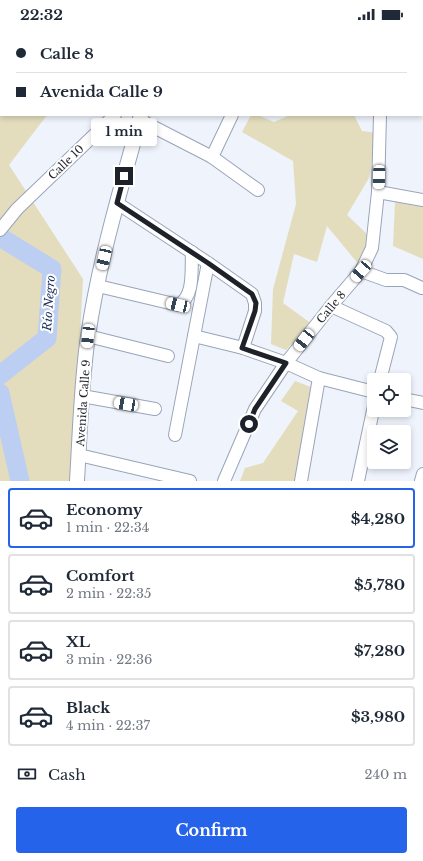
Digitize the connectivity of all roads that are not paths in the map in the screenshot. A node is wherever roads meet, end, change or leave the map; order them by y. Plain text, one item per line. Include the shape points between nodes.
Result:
1 (115, 116) edge
2 (232, 116) edge
3 (380, 116) edge
4 (141, 118) edge
5 (212, 157) junction
6 (258, 190) dead end
7 (378, 192) junction
8 (423, 200) edge
9 (117, 203) junction
10 (0, 230) edge
11 (192, 252) junction
12 (208, 263) junction
13 (361, 271) junction
14 (98, 286) junction
15 (422, 288) edge
16 (331, 306) junction
17 (88, 336) junction
18 (194, 336) junction
19 (242, 348) junction
20 (168, 356) dead end
21 (286, 363) junction
22 (382, 373) edge
23 (319, 378) junction
24 (367, 390) edge
25 (82, 396) junction
26 (411, 400) edge
27 (423, 403) edge
28 (155, 409) dead end
29 (372, 417) edge
30 (176, 435) dead end
31 (79, 455) junction
32 (423, 474) edge
33 (77, 481) edge
34 (190, 481) edge
35 (224, 481) edge
36 (302, 481) edge
37 (358, 481) edge
38 (422, 481) edge

1 - 10 street, Calle 10 via 17,209
2 - 5 street
3 - 7 street, Calle 8
4 - 5 street
4 - 9 street, Avenida Calle 9
5 - 6 street
7 - 8 street
7 - 13 street, Calle 8 via 372,248
9 - 11 street
9 - 14 street, Avenida Calle 9
11 - 12 street
11 - 14 street via 189,294 185,302 178,305
12 - 18 street
12 - 19 street via 252,294 256,303
13 - 15 street via 386,280 404,280
13 - 16 street, Calle 8
14 - 17 street, Avenida Calle 9
16 - 21 street, Calle 8
16 - 22 street via 386,331 391,336
17 - 20 street
17 - 25 street, Avenida Calle 9
18 - 19 street
18 - 30 street
19 - 21 street
21 - 23 street
21 - 35 street, Calle 8 via 255,409
23 - 24 street
23 - 36 street
25 - 28 street
25 - 31 street, Avenida Calle 9
26 - 27 street
29 - 37 street
31 - 33 street, Avenida Calle 9
31 - 34 street
32 - 38 street

